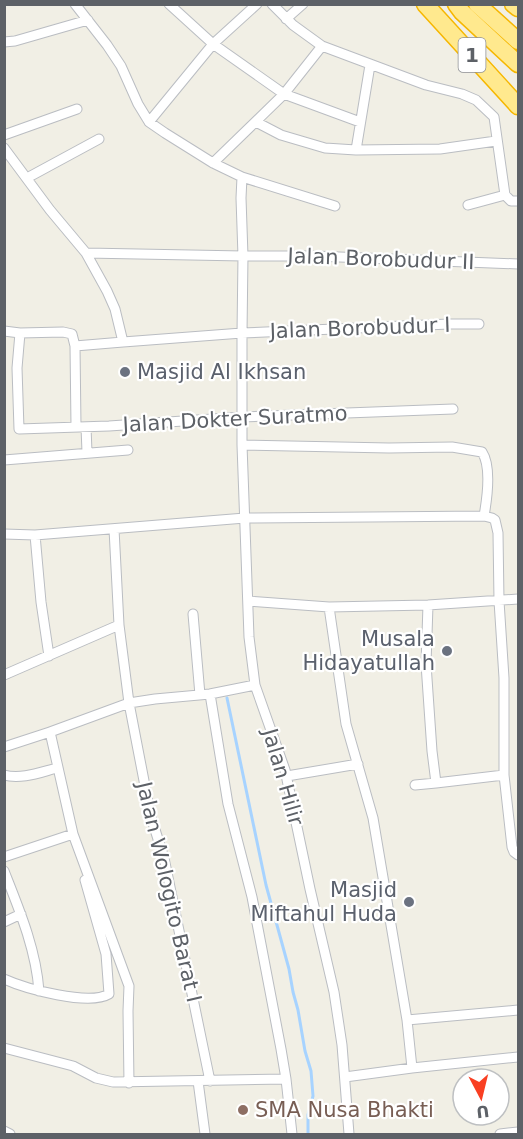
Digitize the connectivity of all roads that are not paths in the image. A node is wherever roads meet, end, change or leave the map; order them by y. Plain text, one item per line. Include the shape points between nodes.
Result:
1 (75, 4) edge
2 (169, 4) edge
3 (257, 4) edge
4 (272, 4) edge
5 (303, 4) edge
6 (426, 4) edge
7 (456, 4) edge
8 (477, 4) edge
9 (513, 4) edge
10 (519, 8) edge
11 (286, 19) junction
12 (88, 20) junction
13 (519, 41) edge
14 (4, 42) edge
15 (213, 44) junction
16 (322, 46) junction
17 (519, 64) edge
18 (370, 65) junction
19 (284, 94) junction
20 (519, 106) edge
21 (77, 109) dead end
22 (149, 122) junction
23 (256, 122) junction
24 (360, 122) junction
25 (4, 135) edge
26 (99, 139) dead end
27 (496, 141) junction
28 (4, 148) edge
29 (356, 150) junction
30 (213, 163) junction
31 (242, 177) junction
32 (27, 178) junction
33 (505, 195) junction
34 (519, 201) edge
35 (468, 205) dead end
36 (334, 206) dead end
37 (86, 253) junction
38 (243, 256) junction
39 (519, 264) edge
40 (479, 324) dead end
41 (4, 331) edge
42 (20, 333) junction
43 (242, 333) junction
44 (123, 342) junction
45 (75, 346) junction
46 (453, 409) dead end
47 (242, 417) junction
48 (81, 426) junction
49 (242, 446) junction
50 (128, 450) dead end
51 (87, 452) junction
52 (4, 460) edge
53 (484, 516) junction
54 (245, 518) junction
55 (114, 529) junction
56 (4, 534) edge
57 (35, 535) junction
58 (519, 599) edge
59 (248, 601) junction
60 (499, 601) junction
61 (428, 605) junction
62 (329, 607) junction
63 (193, 614) dead end
64 (119, 626) junction
65 (49, 656) junction
66 (4, 675) edge
67 (255, 685) junction
68 (205, 694) junction
69 (129, 703) junction
70 (50, 732) junction
71 (4, 747) edge
72 (358, 764) junction
73 (57, 768) junction
74 (4, 775) edge
75 (504, 775) junction
76 (287, 776) junction
77 (436, 783) junction
78 (415, 785) dead end
79 (73, 834) junction
80 (519, 855) edge
81 (4, 857) edge
82 (4, 871) edge
83 (21, 914) junction
84 (4, 922) edge
85 (4, 979) edge
86 (39, 990) junction
87 (519, 1010) edge
88 (407, 1020) junction
89 (4, 1048) edge
90 (519, 1057) edge
91 (412, 1068) junction
92 (345, 1077) junction
93 (286, 1079) junction
94 (210, 1081) junction
95 (198, 1082) junction
96 (129, 1083) junction
97 (4, 1131) edge
98 (519, 1132) edge
99 (10, 1134) edge
100 (205, 1134) edge
101 (292, 1134) edge
102 (349, 1134) edge
103 (500, 1134) edge

1 - 12 street
2 - 15 street
3 - 15 street
4 - 11 street
5 - 11 street
6 - 20 highway, 1
7 - 17 highway
8 - 13 highway
9 - 10 highway
11 - 16 street
12 - 14 street
12 - 22 street via 121,66
15 - 19 street
15 - 22 street
16 - 18 street
16 - 19 street
18 - 24 street
18 - 27 street via 476,100 494,117
19 - 23 street
19 - 24 street
21 - 25 street
22 - 30 street
23 - 29 street via 304,142
23 - 30 street
24 - 29 street
26 - 32 street
27 - 29 street via 440,148
27 - 33 street
28 - 32 street
30 - 31 street
31 - 36 street
31 - 38 street
32 - 37 street
33 - 34 street via 511,201
33 - 35 street
37 - 38 street, Jalan Borobudur II
37 - 44 street via 115,309
38 - 39 street, Jalan Borobudur II
38 - 43 street
40 - 43 street, Jalan Borobudur I
41 - 42 street
42 - 45 street via 67,332 72,334
42 - 48 street, Jalan Dokter Suratmo via 18,427
43 - 44 street, Jalan Borobudur I
43 - 47 street, Jalan Borobudur I
44 - 45 street, Jalan Borobudur I
45 - 48 street
46 - 47 street, Jalan Dokter Suratmo
47 - 48 street, Jalan Dokter Suratmo
47 - 49 street, Jalan Hilir
48 - 51 street
49 - 53 street via 452,447 482,452 487,465
49 - 54 street, Jalan Hilir
50 - 51 street, Jalan Dokter Suratmo
51 - 52 street, Jalan Dokter Suratmo
53 - 54 street
53 - 60 street via 495,520 497,526
54 - 55 street
54 - 59 street, Jalan Hilir
55 - 57 street
55 - 64 street, Jalan Wologito Barat I
56 - 57 street
57 - 65 street
58 - 60 street
59 - 62 street
59 - 67 street, Jalan Hilir
60 - 61 street
60 - 75 street
61 - 62 street
61 - 77 street via 426,663
62 - 72 street via 346,724
63 - 68 street
64 - 65 street
64 - 69 street, Jalan Wologito Barat I
65 - 66 street
67 - 68 street
67 - 76 street, Jalan Hilir
68 - 69 street
68 - 93 street via 252,897
69 - 70 street
69 - 94 street, Jalan Wologito Barat I
70 - 71 street
70 - 73 street
72 - 76 street
72 - 88 street via 374,818
73 - 74 street via 24,777
73 - 79 street
75 - 77 street
75 - 80 street via 512,847
76 - 92 street, Jalan Hilir via 334,992
77 - 78 street
79 - 81 street
79 - 86 street via 106,954 109,994 94,998
79 - 96 street via 129,986
82 - 83 street
83 - 84 street
83 - 86 street
85 - 86 street
87 - 88 street
88 - 91 street
89 - 96 street via 72,1066 104,1081
90 - 91 street
91 - 92 street
92 - 102 street, Jalan Hilir
93 - 94 street
93 - 101 street
94 - 95 street
95 - 96 street
95 - 100 street
97 - 99 street
98 - 103 street

